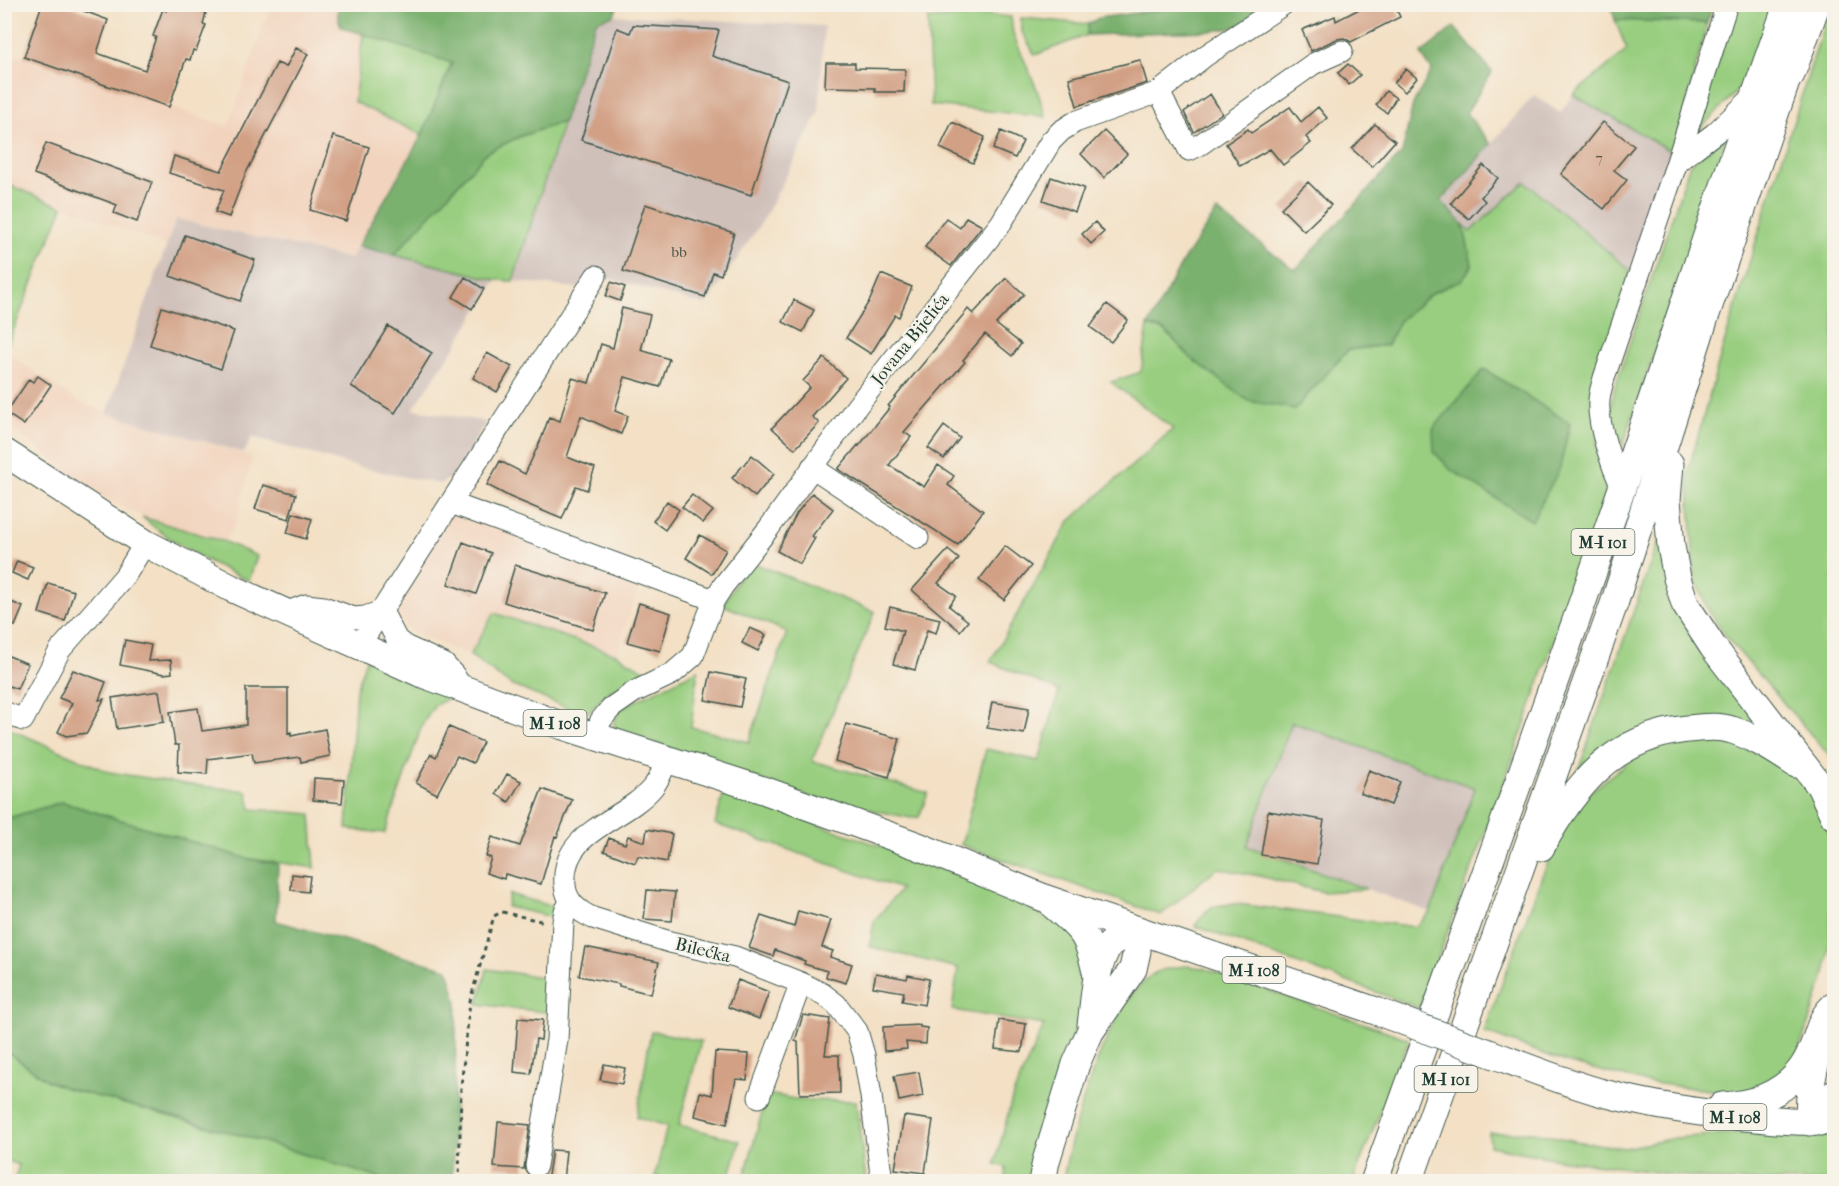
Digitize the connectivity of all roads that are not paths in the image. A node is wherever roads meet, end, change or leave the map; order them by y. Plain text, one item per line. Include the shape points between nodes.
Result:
1 (1284, 4) edge
2 (1727, 4) edge
3 (1796, 6) edge
4 (1342, 51) dead end
5 (1789, 73) joint
6 (1159, 92) junction
7 (1754, 96) junction
8 (1677, 162) junction
9 (596, 276) dead end
10 (1704, 320) junction
11 (4, 452) edge
12 (812, 467) junction
13 (1622, 488) junction
14 (451, 503) junction
15 (918, 538) dead end
16 (145, 543) junction
17 (714, 600) junction
18 (381, 611) junction
19 (285, 613) junction
20 (359, 646) junction
21 (463, 690) junction
22 (4, 712) edge
23 (596, 736) junction
24 (667, 759) junction
25 (1808, 773) junction
26 (1834, 816) edge
27 (1044, 898) junction
28 (570, 902) junction
29 (1134, 929) junction
30 (1208, 954) junction
31 (1097, 976) junction
32 (1483, 976) junction
33 (801, 983) junction
34 (1124, 985) junction
35 (1834, 1006) edge
36 (1834, 1011) edge
37 (1090, 1032) junction
38 (1413, 1072) junction
39 (1834, 1094) edge
40 (759, 1097) dead end
41 (1677, 1108) junction
42 (1822, 1121) edge
43 (536, 1166) dead end
44 (882, 1182) edge
45 (1042, 1182) edge
46 (1360, 1182) edge
47 (1374, 1182) edge
48 (1409, 1182) edge

1 - 6 street, Jovana Bijelića
2 - 8 street
3 - 5 highway, M-I 101
3 - 7 main road, M-I 101
4 - 6 street via 1313,64 1189,150
5 - 10 main road, M-I 101
6 - 12 street, Jovana Bijelića via 1075,122 1051,141 1002,223
7 - 8 street
7 - 13 main road, M-I 101
8 - 13 street via 1599,401 1599,418
9 - 14 street
10 - 25 main road via 1669,470 1668,514 1677,578 1685,604 1713,647
10 - 32 main road, M-I 101 via 1615,601
11 - 16 main road, M-I 108
12 - 15 street
12 - 17 street, Jovana Bijelića
13 - 38 main road, M-I 101
14 - 17 street
14 - 18 street
16 - 19 main road, M-I 108
16 - 22 street via 125,576 60,650 23,720
17 - 23 street, Jovana Bijelića via 693,656 672,674 611,708 601,720
18 - 19 street via 354,618 306,605
18 - 20 street
18 - 21 street via 397,640 444,664
19 - 20 main road, M-I 108
20 - 21 main road, M-I 108
21 - 23 main road, M-I 108
23 - 24 main road, M-I 108
24 - 27 main road, M-I 108 via 907,842
24 - 28 street via 661,776 634,805 578,843 564,871
25 - 26 main road via 1820,786
25 - 32 main road via 1758,741 1713,726 1666,731 1629,747 1596,770 1571,796 1536,854
27 - 29 main road, M-I 108
27 - 31 main road via 1085,934
28 - 33 street, Bilećka via 593,918 735,957
28 - 43 street via 563,922 557,1040
29 - 30 main road, M-I 108
29 - 31 main road via 1107,948
29 - 34 main road via 1137,951
30 - 34 main road via 1161,957
30 - 41 main road, M-I 108, bridge via 1561,1080
31 - 37 main road
32 - 48 main road, M-I 101
33 - 40 street
33 - 44 street, Bilećka via 836,1004 857,1031 871,1096
34 - 37 main road
35 - 41 main road via 1824,1017 1797,1077 1771,1095 1737,1106
36 - 42 main road via 1818,1055 1808,1102
37 - 45 main road via 1076,1064
38 - 46 main road via 1394,1092
38 - 47 main road, M-I 101
39 - 42 main road
41 - 42 main road, M-I 108 via 1721,1115

